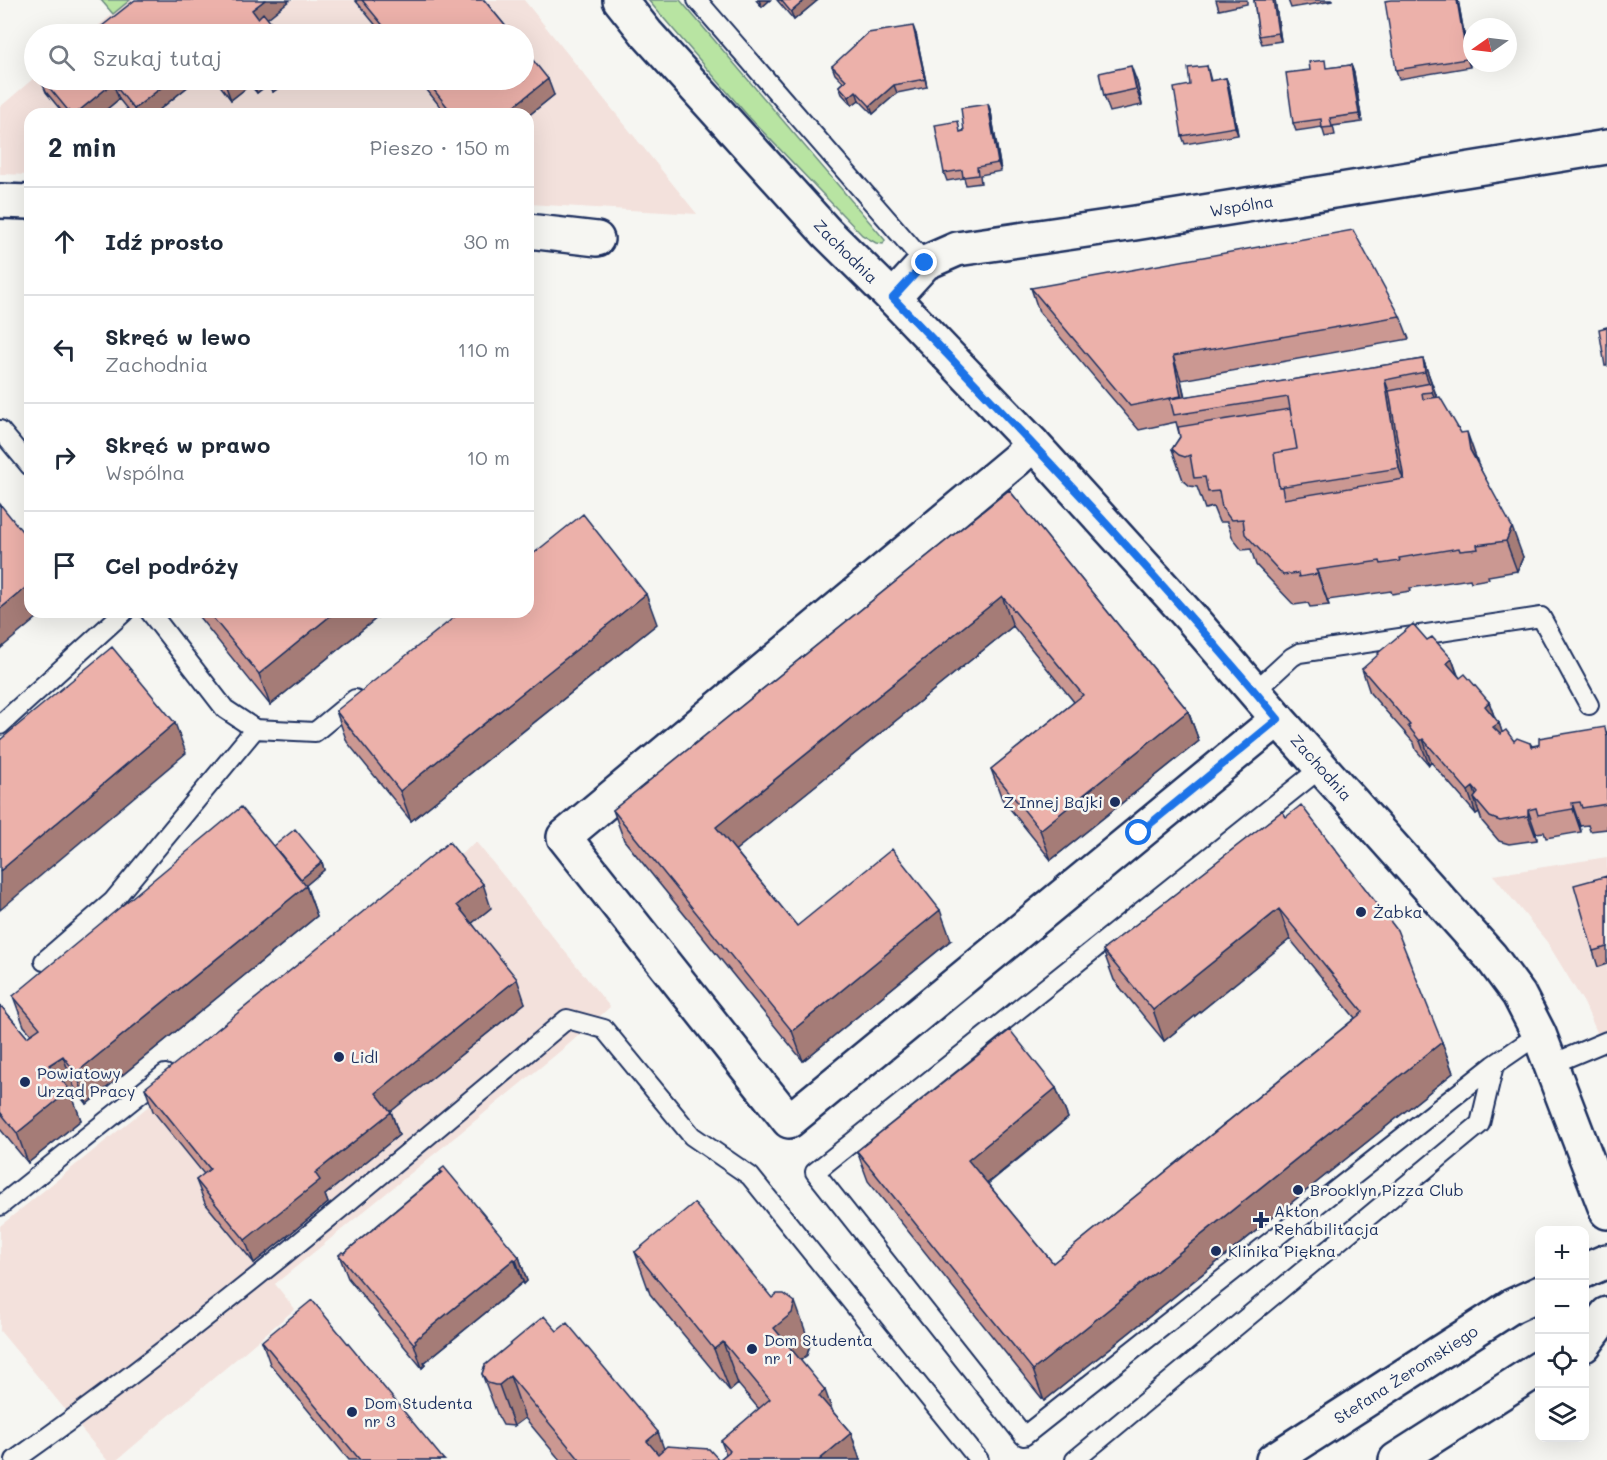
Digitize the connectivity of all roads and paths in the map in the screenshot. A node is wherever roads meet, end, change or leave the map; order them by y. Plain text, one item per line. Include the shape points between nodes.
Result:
1 (620, 0) edge
2 (697, 0) edge
3 (1607, 147) edge
4 (0, 201) edge
5 (24, 202) edge
6 (534, 232) edge
7 (597, 239) dead end
8 (925, 263) junction
9 (893, 298) junction
10 (0, 430) edge
11 (1033, 444) junction
12 (24, 459) edge
13 (117, 618) edge
14 (155, 618) edge
15 (367, 690) edge
16 (1255, 691) junction
17 (1589, 705) dead end
18 (1278, 719) junction
19 (0, 724) edge
20 (255, 729) junction
21 (1322, 767) junction
22 (44, 961) dead end
23 (1539, 1034) junction
24 (1607, 1041) edge
25 (177, 1063) edge
26 (1552, 1064) junction
27 (1494, 1065) junction
28 (0, 1206) edge
29 (1607, 1212) edge
30 (1607, 1261) edge
31 (1589, 1269) edge
32 (1535, 1295) edge
33 (1607, 1314) edge
34 (1607, 1334) edge
35 (1589, 1338) edge
36 (1589, 1343) edge
37 (1535, 1371) edge
38 (15, 1460) edge
39 (979, 1460) edge
40 (1075, 1460) edge
41 (1273, 1460) edge
42 (1396, 1460) edge

1 - 9 street, Zachodnia via 827,233
2 - 8 lane
3 - 8 street, Wspólna via 957,249
4 - 5 street
6 - 7 street
8 - 9 street, Wspólna
9 - 11 street, Zachodnia
10 - 12 lane
11 - 16 street, Zachodnia
11 - 18 street via 564,837 789,1121
13 - 19 lane
14 - 20 lane via 225,709
15 - 20 lane via 315,732
16 - 17 lane via 1299,653 1541,617
16 - 18 street, Zachodnia
18 - 21 street, Zachodnia
20 - 22 lane via 113,901
21 - 23 street, Zachodnia via 1491,957 1519,995
21 - 27 lane via 815,1172 1024,1436
23 - 26 street, Zachodnia
23 - 27 lane
24 - 26 lane
25 - 28 lane
26 - 29 street, Zachodnia
27 - 40 lane via 1480,1124
30 - 31 street
32 - 41 street, Stefana Żeromskiego
33 - 35 street
34 - 36 street
37 - 42 street
38 - 39 lane via 243,1287 567,1019 604,1029 692,1136 750,1176

